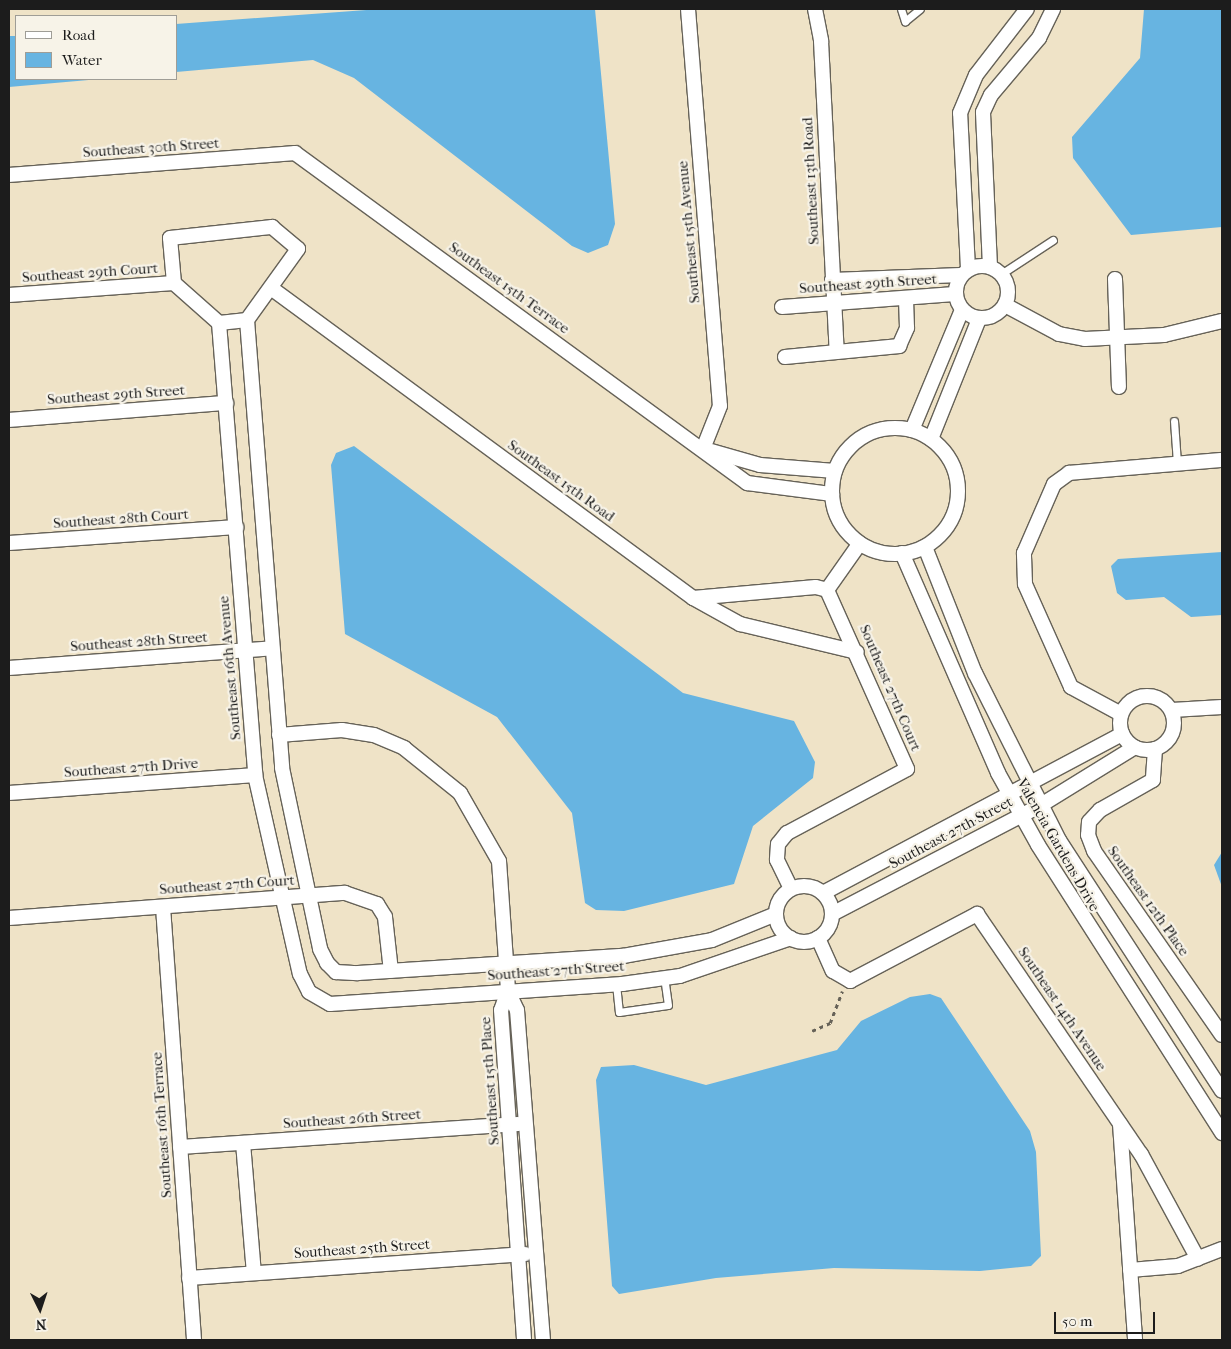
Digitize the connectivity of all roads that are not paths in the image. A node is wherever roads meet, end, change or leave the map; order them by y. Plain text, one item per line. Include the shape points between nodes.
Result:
1 (688, 9) edge
2 (815, 9) edge
3 (901, 9) edge
4 (920, 9) edge
5 (1027, 9) edge
6 (1053, 9) edge
7 (296, 154) joint
8 (9, 175) edge
9 (1053, 240) dead end
10 (996, 270) junction
11 (965, 272) junction
12 (1114, 279) dead end
13 (832, 280) junction
14 (174, 283) junction
15 (271, 288) junction
16 (955, 294) junction
17 (9, 295) edge
18 (906, 298) junction
19 (834, 303) junction
20 (1005, 305) junction
21 (782, 307) dead end
22 (962, 310) junction
23 (979, 319) junction
24 (247, 320) junction
25 (1222, 321) edge
26 (219, 323) junction
27 (1117, 337) junction
28 (837, 352) junction
29 (786, 357) dead end
30 (1119, 388) dead end
31 (226, 403) junction
32 (9, 420) edge
33 (1174, 421) dead end
34 (912, 430) junction
35 (931, 439) junction
36 (703, 449) junction
37 (1222, 460) edge
38 (1177, 462) junction
39 (760, 465) junction
40 (835, 471) junction
41 (748, 483) junction
42 (832, 494) junction
43 (236, 526) junction
44 (9, 543) edge
45 (860, 543) junction
46 (924, 547) junction
47 (902, 554) junction
48 (827, 590) junction
49 (693, 598) junction
50 (272, 648) junction
51 (245, 650) junction
52 (857, 652) junction
53 (9, 668) edge
54 (1222, 707) edge
55 (1172, 710) junction
56 (1121, 714) junction
57 (1122, 734) junction
58 (279, 735) junction
59 (1135, 747) junction
60 (1155, 749) junction
61 (255, 775) junction
62 (1028, 781) junction
63 (1008, 792) junction
64 (9, 793) edge
65 (1040, 805) junction
66 (1021, 815) junction
67 (850, 878) junction
68 (791, 889) junction
69 (823, 893) junction
70 (309, 895) junction
71 (283, 898) junction
72 (860, 899) junction
73 (163, 907) junction
74 (776, 914) junction
75 (832, 914) junction
76 (9, 918) edge
77 (791, 938) junction
78 (818, 938) junction
79 (506, 963) junction
80 (391, 971) junction
81 (664, 978) junction
82 (616, 984) junction
83 (508, 992) junction
84 (318, 1001) joint
85 (1222, 1035) edge
86 (1222, 1091) edge
87 (526, 1123) junction
88 (1120, 1123) junction
89 (509, 1124) junction
90 (1222, 1131) edge
91 (243, 1143) junction
92 (180, 1147) junction
93 (1222, 1250) edge
94 (536, 1253) junction
95 (518, 1254) junction
96 (1198, 1259) junction
97 (1130, 1270) junction
98 (254, 1273) junction
99 (189, 1278) junction
100 (194, 1340) edge
101 (524, 1340) edge
102 (543, 1340) edge
103 (1135, 1340) edge

1 - 36 street, Southeast 15th Avenue via 720,406
2 - 13 street, Southeast 13th Road via 821,41
3 - 4 lane via 906,21
5 - 11 street via 976,75 960,113
6 - 10 street via 1039,38 991,95 983,112
7 - 8 street, Southeast 30th Street
7 - 36 street, Southeast 15th Terrace
9 - 10 lane
10 - 11 street
10 - 20 street via 1008,289
11 - 13 street, Southeast 29th Street
11 - 16 street
12 - 27 street
13 - 19 street, Southeast 13th Road
14 - 15 street via 170,238 272,227 298,249
14 - 17 street, Southeast 29th Court
14 - 26 street
15 - 24 street
15 - 49 street, Southeast 15th Road
16 - 18 street, Southeast 29th Street
16 - 22 street
18 - 19 street, Southeast 29th Street
18 - 28 street via 907,328 899,346
19 - 21 street, Southeast 29th Street
19 - 28 street, Southeast 13th Road
20 - 23 street via 994,316
20 - 27 street via 1059,334
22 - 23 street
22 - 34 street
23 - 35 street
24 - 26 street
24 - 50 street
25 - 27 street via 1164,335
26 - 31 street, Southeast 16th Avenue
27 - 30 street
28 - 29 street
31 - 32 street, Southeast 29th Street
31 - 43 street, Southeast 16th Avenue
33 - 38 lane
34 - 35 street
34 - 40 street via 893,428 857,440
35 - 46 street via 954,467 958,485 951,521
36 - 39 street, Southeast 15th Terrace
36 - 41 street, Southeast 15th Terrace
37 - 38 street
38 - 56 street via 1069,473 1054,484 1024,553 1025,584 1071,686
39 - 40 street, Southeast 15th Terrace
39 - 41 street
40 - 42 street
41 - 42 street, Southeast 15th Terrace
42 - 45 street via 836,513
43 - 44 street, Southeast 28th Court
43 - 51 street, Southeast 16th Avenue
45 - 47 street
45 - 48 street
46 - 47 street
46 - 62 street, Valencia Gardens Drive via 976,673
47 - 63 street, Valencia Gardens Drive
48 - 49 street
48 - 52 street, Southeast 27th Court
49 - 52 street, Southeast 15th Road via 740,624
50 - 51 street, Southeast 28th Street
50 - 58 street
51 - 53 street, Southeast 28th Street
51 - 61 street, Southeast 16th Avenue
52 - 68 street, Southeast 27th Court via 907,769 787,832 778,844 777,860
54 - 55 street
55 - 56 street via 1150,696 1132,700
55 - 60 street via 1170,737
56 - 57 street
57 - 59 street
57 - 62 street, Southeast 27th Street
58 - 70 street
58 - 79 street via 342,730 374,735 426,761 460,793 499,861
59 - 60 street
59 - 65 street, Southeast 27th Street
60 - 85 street, Southeast 12th Place via 1154,780 1100,810 1089,822 1088,835 1094,852
61 - 64 street, Southeast 27th Drive
61 - 71 street, Southeast 16th Avenue
62 - 63 street, Southeast 27th Street
62 - 65 street, Valencia Gardens Drive
63 - 66 street, Valencia Gardens Drive
63 - 67 street, Southeast 27th Street
65 - 66 street, Southeast 27th Street
65 - 86 street, Valencia Gardens Drive via 1093,894
66 - 72 street, Southeast 27th Street
66 - 90 street, Valencia Gardens Drive via 1086,925 1183,1067
67 - 69 street, Southeast 27th Street
67 - 72 street
68 - 69 street via 808,886
68 - 74 street via 780,900
69 - 75 street
70 - 71 street, Southeast 27th Court
70 - 80 street, Southeast 27th Street via 320,949 336,972
70 - 80 street, Southeast 27th Court via 345,893 377,904 385,917
71 - 73 street, Southeast 27th Court
71 - 84 street, Southeast 16th Avenue via 300,974
72 - 75 street, Southeast 27th Street
73 - 76 street, Southeast 27th Court
73 - 92 street, Southeast 16th Terrace
74 - 77 street via 780,928
74 - 79 street, Southeast 27th Street via 712,940 660,951
75 - 78 street via 828,928
77 - 78 street
77 - 81 street, Southeast 27th Street via 732,960
78 - 88 street, Southeast 14th Avenue via 833,971 850,981 977,914
79 - 80 street, Southeast 27th Street
79 - 83 street
81 - 82 street, Southeast 27th Street
81 - 82 lane via 668,1005 619,1012
82 - 83 street, Southeast 27th Street
83 - 84 street, Southeast 27th Street via 330,1004
83 - 87 street via 517,1010
83 - 89 street, Southeast 15th Place via 501,1010
87 - 89 street, Southeast 26th Street
87 - 94 street
88 - 96 street, Southeast 14th Avenue
88 - 97 street
89 - 91 street, Southeast 26th Street
89 - 95 street, Southeast 15th Place
91 - 92 street, Southeast 26th Street
91 - 98 street
92 - 99 street, Southeast 16th Terrace
93 - 96 street
94 - 95 street, Southeast 25th Street
94 - 102 street
95 - 98 street, Southeast 25th Street
95 - 101 street, Southeast 15th Place
96 - 97 street via 1171,1267
97 - 103 street
98 - 99 street, Southeast 25th Street
99 - 100 street, Southeast 16th Terrace

